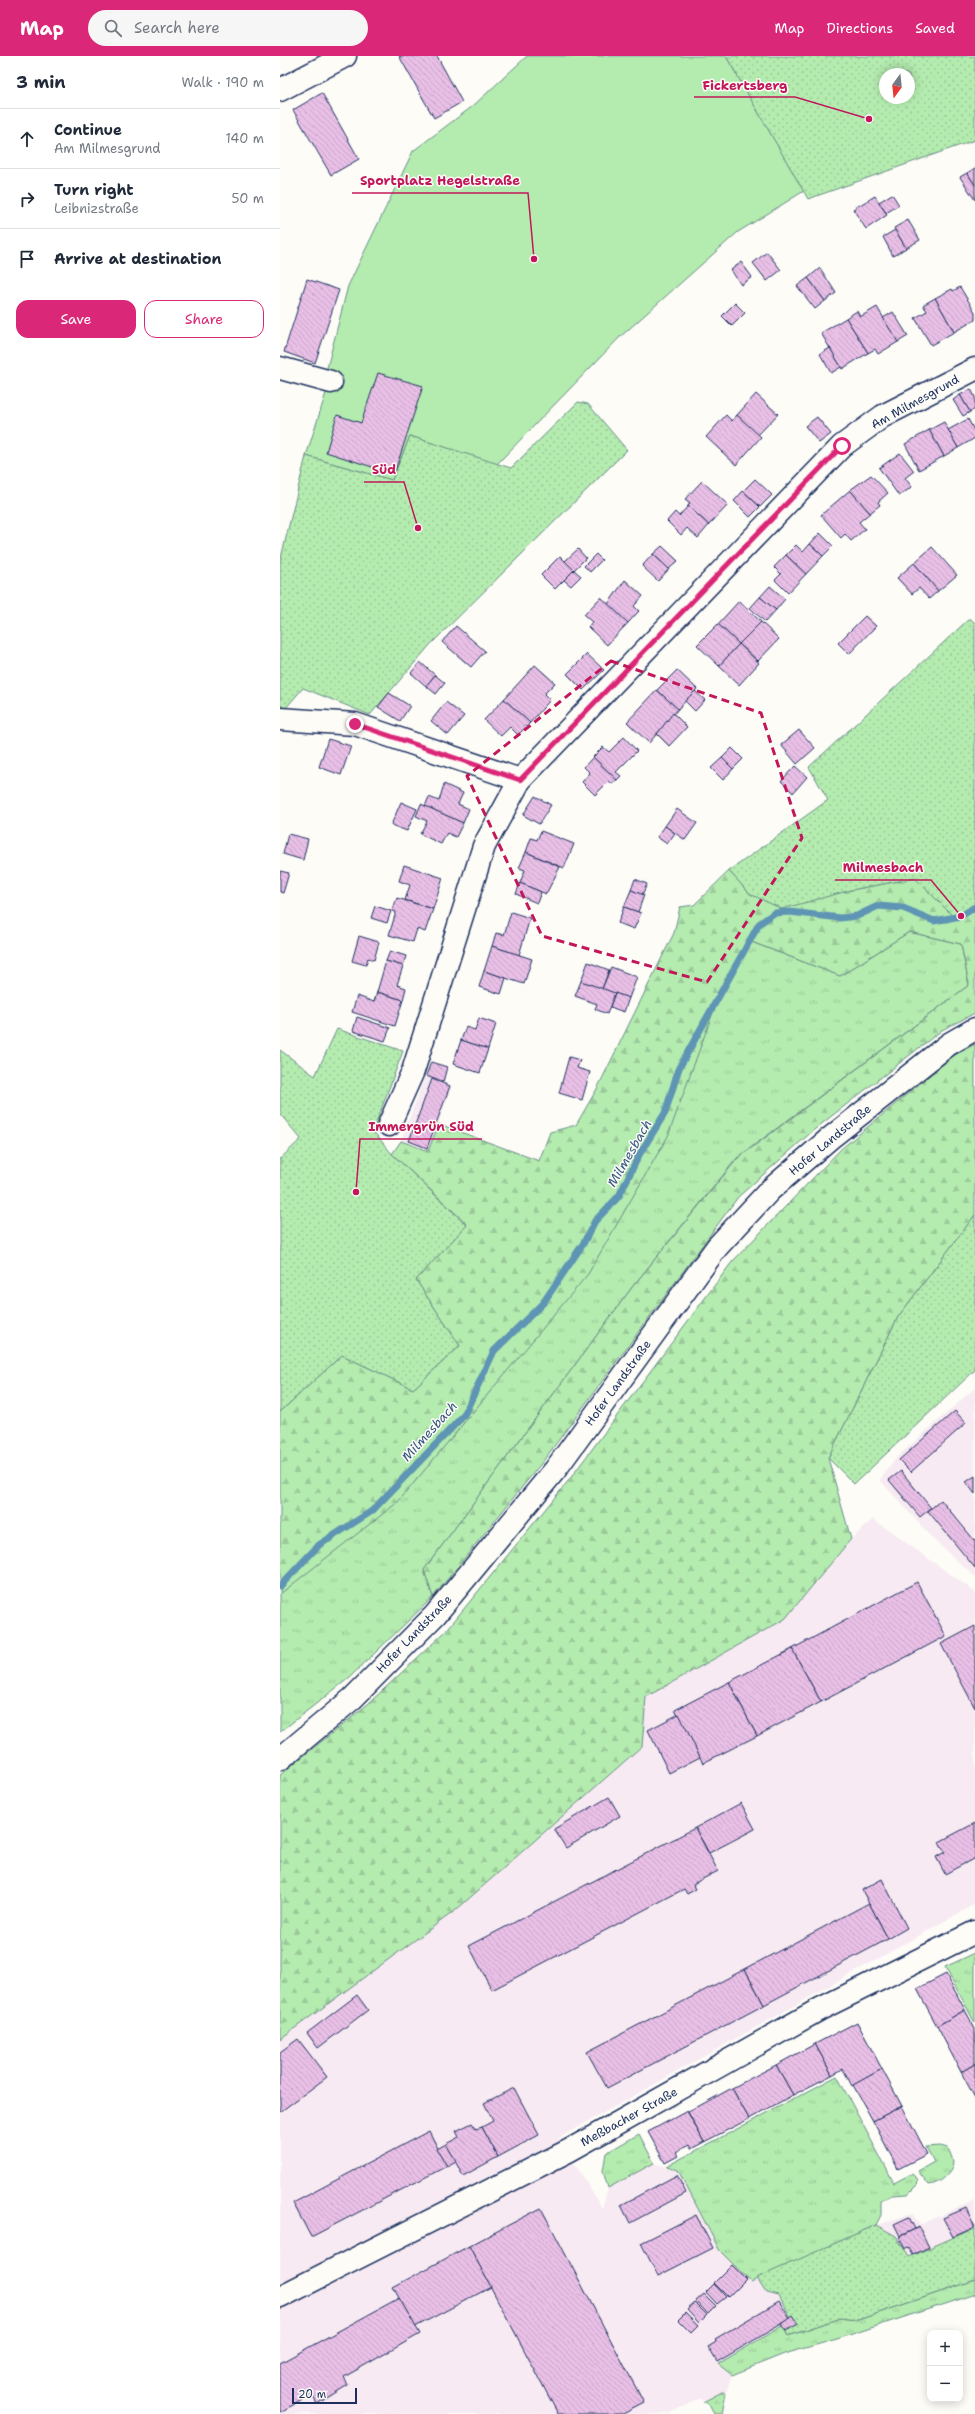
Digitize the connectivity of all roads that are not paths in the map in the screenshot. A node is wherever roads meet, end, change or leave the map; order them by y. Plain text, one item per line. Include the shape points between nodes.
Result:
1 (344, 56) edge
2 (280, 90) edge
3 (280, 368) edge
4 (975, 369) edge
5 (331, 382) dead end
6 (280, 719) edge
7 (520, 780) junction
8 (975, 1029) edge
9 (389, 1125) dead end
10 (280, 1759) edge
11 (975, 1932) edge
12 (280, 2297) edge

1 - 2 street
3 - 5 street
4 - 7 street, Am Milmesgrund via 883,416 842,446
6 - 7 street via 355,724
7 - 9 street, Am Milmesgrund via 484,846 413,1071
8 - 10 street, Hofer Landstraße via 949,1044 829,1139 770,1190 718,1247 555,1470 435,1616 353,1698
11 - 12 street, Meßbacher Straße via 820,2009 570,2150

